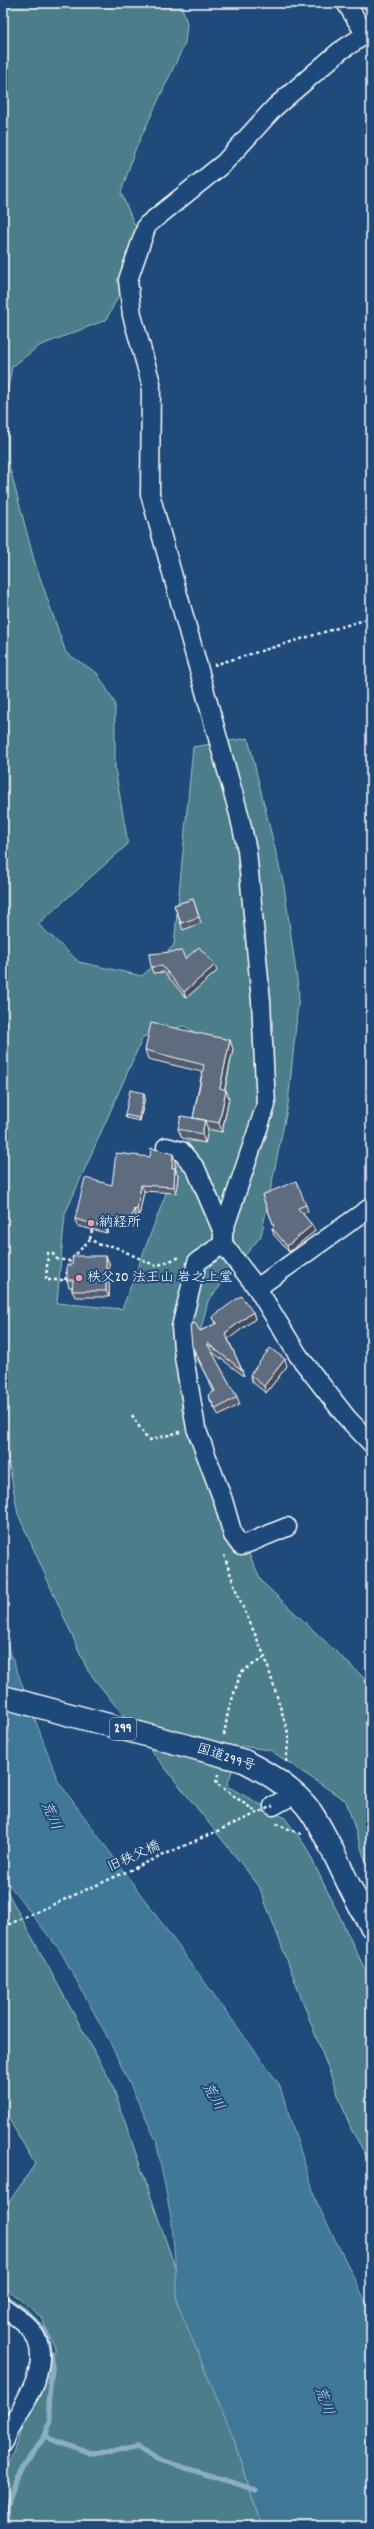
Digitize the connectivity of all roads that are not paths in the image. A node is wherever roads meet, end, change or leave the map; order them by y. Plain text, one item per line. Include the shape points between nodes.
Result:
1 (346, 3) edge
2 (369, 33) edge
3 (166, 1146) dead end
4 (371, 1207) edge
5 (223, 1238) junction
6 (257, 1288) junction
7 (371, 1443) edge
8 (287, 1527) dead end
9 (3, 1697) edge
10 (289, 1789) junction
11 (273, 1806) road end
12 (371, 1926) edge
13 (3, 2306) edge
14 (3, 2442) edge

1 - 2 street
2 - 5 street via 340,51 275,107 224,163 147,225 128,280 132,315 151,383 150,494 200,669 247,850 261,1000 266,1105
3 - 5 street via 181,1151 196,1169
4 - 6 street
5 - 6 street
5 - 8 street via 197,1262 181,1327 196,1428 233,1535 241,1546
6 - 7 street via 298,1355 347,1418
9 - 10 highway, 国道299号 / 299, bridge via 244,1761 268,1773
10 - 11 street
10 - 12 highway, 国道299号 / 299 via 311,1812 354,1901
13 - 14 street via 30,2328 39,2342 40,2359 38,2377

